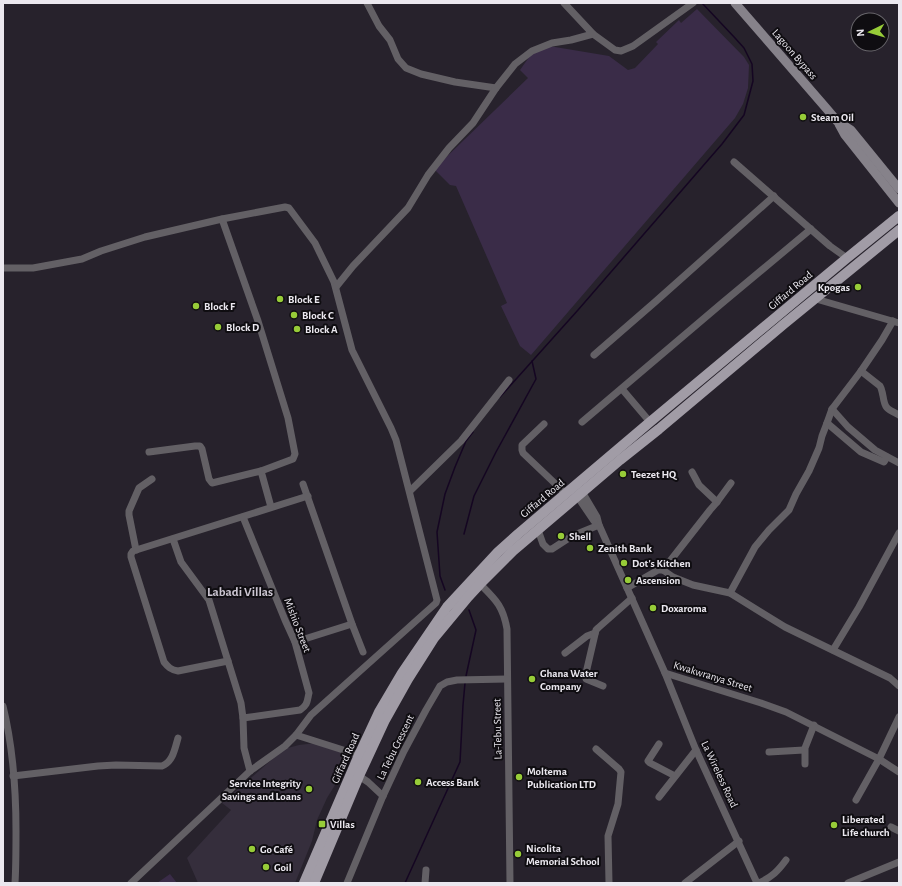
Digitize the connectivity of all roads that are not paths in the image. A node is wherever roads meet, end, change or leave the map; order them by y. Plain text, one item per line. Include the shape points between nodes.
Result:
1 (367, 3) edge
2 (564, 3) edge
3 (693, 3) edge
4 (735, 3) edge
5 (592, 34) junction
6 (496, 88) junction
7 (837, 121) junction
8 (734, 162) dead end
9 (899, 189) edge
10 (774, 196) junction
11 (899, 203) edge
12 (899, 216) edge
13 (222, 219) junction
14 (811, 229) junction
15 (899, 230) edge
16 (847, 258) junction
17 (3, 268) edge
18 (336, 287) junction
19 (816, 299) junction
20 (896, 322) edge
21 (594, 355) dead end
22 (861, 371) junction
23 (509, 380) dead end
24 (622, 389) junction
25 (832, 409) junction
26 (899, 415) edge
27 (582, 422) dead end
28 (650, 422) junction
29 (827, 423) junction
30 (544, 424) dead end
31 (149, 452) dead end
32 (887, 457) junction
33 (899, 463) edge
34 (261, 471) junction
35 (692, 472) dead end
36 (152, 479) dead end
37 (731, 483) dead end
38 (303, 484) dead end
39 (571, 489) junction
40 (410, 491) junction
41 (581, 495) junction
42 (308, 496) junction
43 (718, 502) junction
44 (271, 507) junction
45 (243, 517) junction
46 (598, 526) junction
47 (538, 530) junction
48 (899, 533) edge
49 (173, 538) junction
50 (136, 550) junction
51 (663, 570) junction
52 (480, 584) junction
53 (627, 588) junction
54 (730, 593) junction
55 (436, 595) junction
56 (632, 598) junction
57 (447, 607) junction
58 (352, 624) junction
59 (595, 633) junction
60 (295, 642) junction
61 (833, 650) junction
62 (363, 652) dead end
63 (564, 653) dead end
64 (228, 661) junction
65 (665, 674) junction
66 (507, 679) junction
67 (603, 686) dead end
68 (899, 686) edge
69 (3, 706) edge
70 (899, 717) edge
71 (243, 718) junction
72 (814, 725) junction
73 (296, 735) junction
74 (178, 738) dead end
75 (659, 744) dead end
76 (596, 749) dead end
77 (696, 750) junction
78 (804, 750) junction
79 (770, 752) dead end
80 (360, 755) junction
81 (879, 759) junction
82 (805, 764) dead end
83 (250, 771) junction
84 (899, 772) edge
85 (13, 776) junction
86 (359, 776) junction
87 (676, 776) junction
88 (384, 796) junction
89 (659, 797) dead end
90 (856, 800) dead end
91 (891, 827) dead end
92 (899, 831) edge
93 (739, 841) junction
94 (786, 860) dead end
95 (899, 862) edge
96 (426, 870) dead end
97 (15, 883) edge
98 (132, 883) edge
99 (304, 883) edge
100 (314, 883) edge
101 (347, 883) edge
102 (425, 883) edge
103 (510, 883) edge
104 (609, 883) edge
105 (685, 883) edge
106 (758, 883) edge
107 (848, 883) edge

1 - 6 street via 390,40 398,60 406,68 455,82
2 - 5 street
3 - 5 street via 633,46 621,51 615,50
4 - 7 street, Lagoon Bypass
5 - 6 street via 552,43 532,51 516,64
6 - 18 street via 473,123 432,170 408,208
7 - 9 street, Lagoon Bypass via 851,130
7 - 11 street, Lagoon Bypass via 845,135
8 - 10 street
10 - 14 street
10 - 21 street
12 - 16 main road, Giffard Road
13 - 17 street via 145,237 82,259 33,268
13 - 18 street via 289,208 315,243
13 - 34 street via 258,321 288,418 295,454 293,459
14 - 16 street
14 - 24 street
15 - 19 main road, Giffard Road
16 - 28 main road, Giffard Road
18 - 40 street via 352,350 396,440
19 - 20 street
19 - 41 main road, Giffard Road
20 - 22 street
22 - 25 street
22 - 26 street via 880,386 885,405
23 - 40 street via 461,441
24 - 27 street
24 - 28 street
25 - 29 street
25 - 32 street via 848,427
28 - 39 main road, Giffard Road
29 - 32 street via 861,452 884,462
29 - 54 street via 809,471 789,510 755,547
30 - 39 street, Kwakwranya Street via 522,445 523,453
31 - 34 street via 200,446 212,483
32 - 33 street
34 - 44 street
35 - 43 street via 699,485
36 - 50 street via 139,488 129,512
37 - 43 street
38 - 42 street
39 - 41 street, Kwakwranya Street
39 - 57 main road, Giffard Road via 498,552
40 - 55 street
41 - 46 street, Kwakwranya Street
41 - 47 main road, Giffard Road
42 - 44 street
42 - 58 street
43 - 51 street
44 - 45 street
45 - 49 street
45 - 60 street, Mishio Street
46 - 47 street via 572,536 552,549 543,544
46 - 53 street, Kwakwranya Street
47 - 52 main road, Giffard Road
48 - 61 street
49 - 50 street
49 - 64 street via 181,562 209,600
50 - 64 street via 131,557 168,668 178,671
51 - 53 street via 658,570
51 - 54 street via 672,577 694,585
52 - 66 street, La-Tebu Street via 503,612
52 - 86 main road, Giffard Road via 434,638 408,679 385,720
53 - 56 street, Kwakwranya Street
54 - 61 street via 785,627
55 - 57 street
55 - 73 street via 436,603 311,715
56 - 59 street
56 - 65 street, Kwakwranya Street
57 - 80 main road, Giffard Road via 379,712
58 - 60 street
58 - 62 street
59 - 63 street
59 - 67 street via 586,679
60 - 71 street, Mishio Street via 308,692 305,707 300,710
61 - 68 street via 890,678
64 - 71 street
65 - 72 street, Kwakwranya Street via 761,703
65 - 77 street, La Wireless Road
66 - 88 street, La Tebu Crescent via 457,680 440,686 404,751
66 - 103 street, La-Tebu Street
69 - 85 street via 10,739
70 - 81 street
71 - 83 street via 244,748
72 - 78 street
72 - 81 street, Kwakwranya Street
73 - 80 street
73 - 83 street
74 - 85 street via 174,754 167,765 98,766
75 - 87 street via 648,760 650,764
76 - 104 street via 621,772 618,804 608,836
77 - 87 street
77 - 93 street, La Wireless Road
78 - 79 street
78 - 82 street
80 - 99 main road, Giffard Road
81 - 84 street, Kwakwranya Street
81 - 90 street
83 - 98 street
85 - 97 street via 16,801
86 - 88 street
86 - 100 main road, Giffard Road
87 - 89 street
88 - 101 street, La Tebu Crescent
91 - 92 street
93 - 105 street
93 - 106 street, La Wireless Road
94 - 106 street via 769,878
95 - 107 street
96 - 102 street

